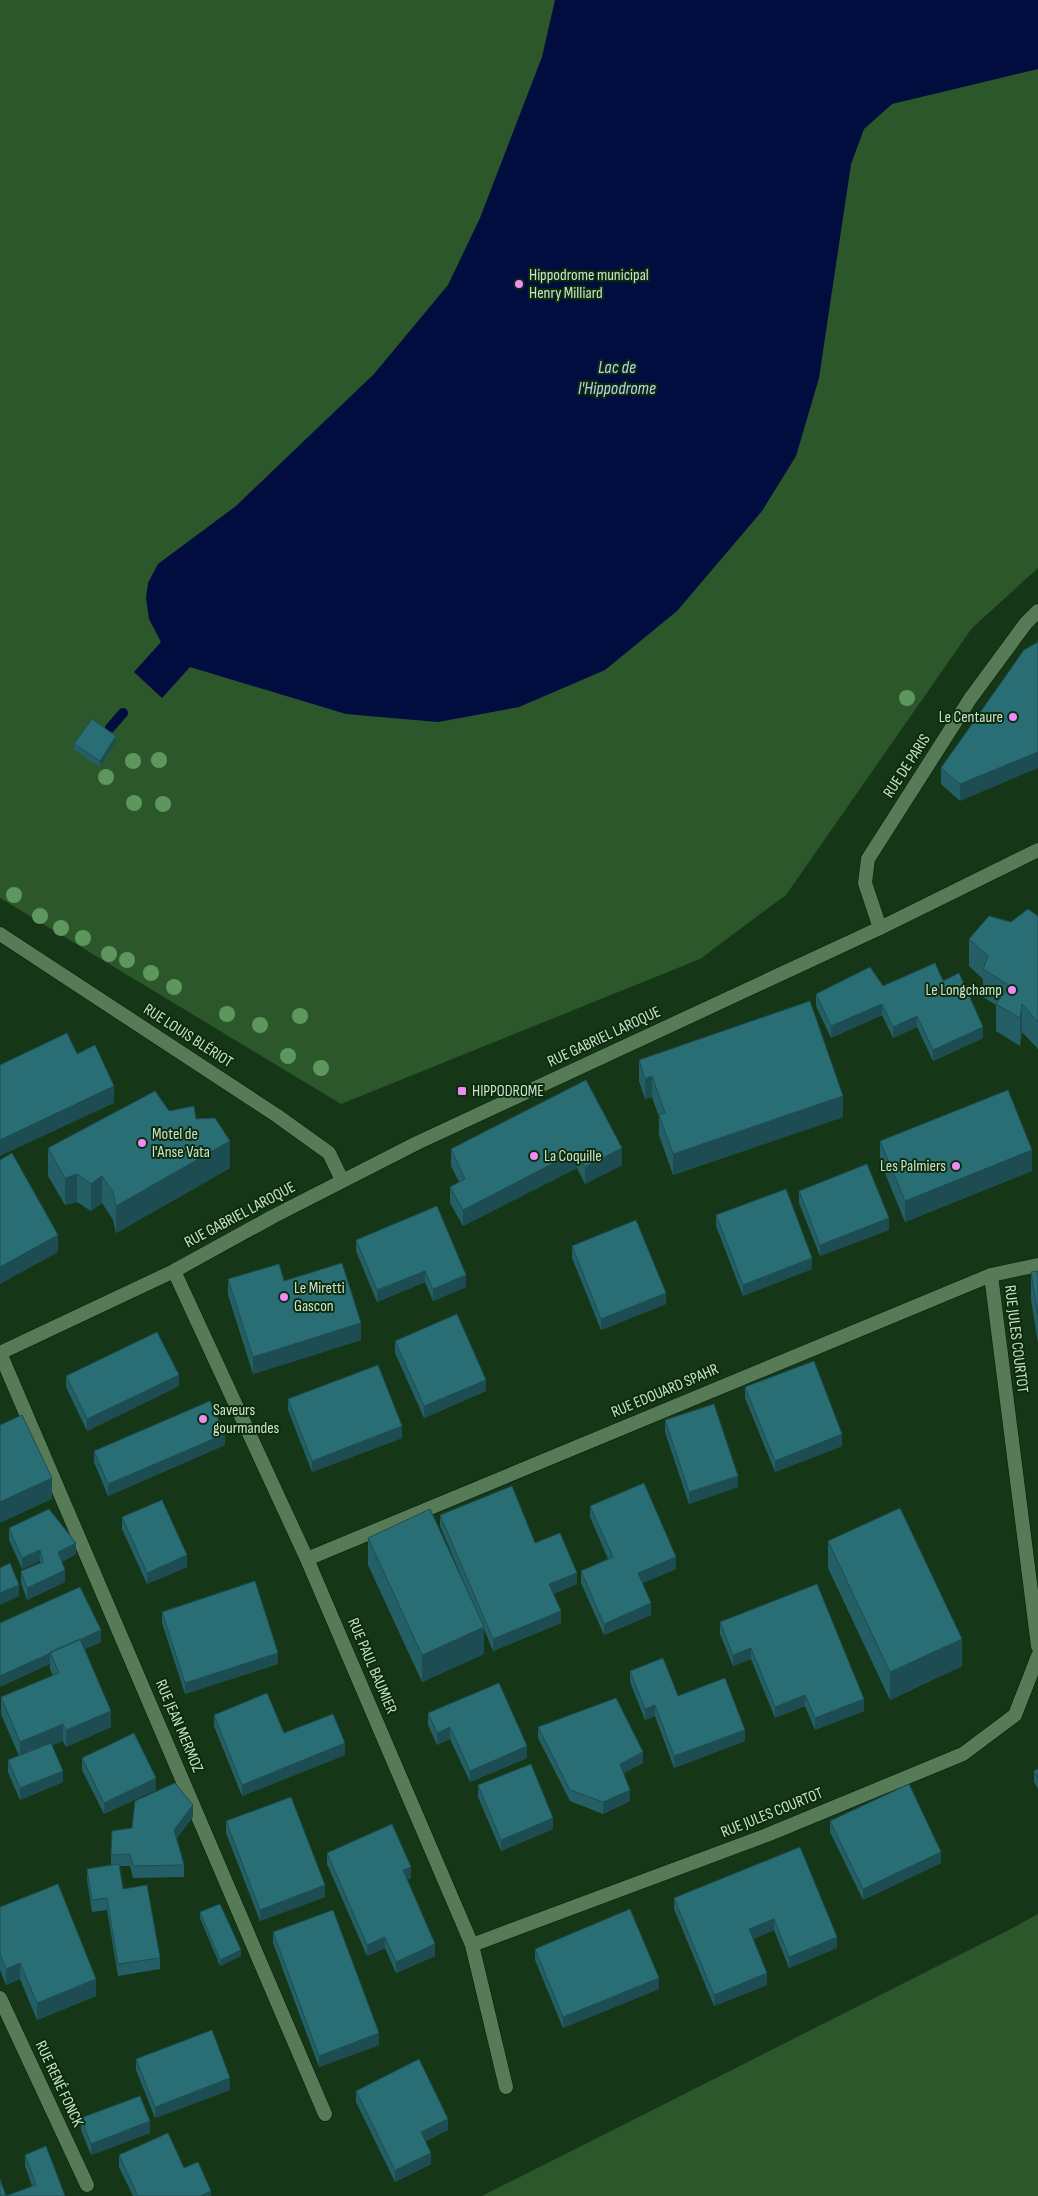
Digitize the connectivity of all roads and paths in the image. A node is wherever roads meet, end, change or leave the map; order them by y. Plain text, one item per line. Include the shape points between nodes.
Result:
1 (1038, 611) edge
2 (1038, 850) edge
3 (880, 928) junction
4 (0, 934) edge
5 (342, 1180) junction
6 (1038, 1265) edge
7 (174, 1271) junction
8 (990, 1275) junction
9 (0, 1353) edge
10 (307, 1559) junction
11 (1038, 1646) edge
12 (1038, 1656) edge
13 (472, 1945) junction
14 (0, 1998) edge
15 (506, 2087) dead end
16 (325, 2114) dead end
17 (87, 2185) dead end

1 - 3 street, RUE DE PARIS via 970,699 868,859 865,883
2 - 3 street, RUE GABRIEL LAROQUE
3 - 5 street, RUE GABRIEL LAROQUE
4 - 5 street, RUE LOUIS BLÉRIOT via 329,1153
5 - 7 street, RUE GABRIEL LAROQUE
6 - 8 street, RUE EDOUARD SPAHR
7 - 9 street, RUE GABRIEL LAROQUE
7 - 10 street, RUE PAUL BAUMIER
8 - 10 street, RUE EDOUARD SPAHR
8 - 11 street, RUE JULES COURTOT
9 - 16 street, RUE JEAN MERMOZ
10 - 13 street, RUE PAUL BAUMIER
12 - 13 street, RUE JULES COURTOT via 1015,1714 963,1754 766,1835
13 - 15 street, RUE PAUL BAUMIER
14 - 17 street, RUE RENÉ FONCK

